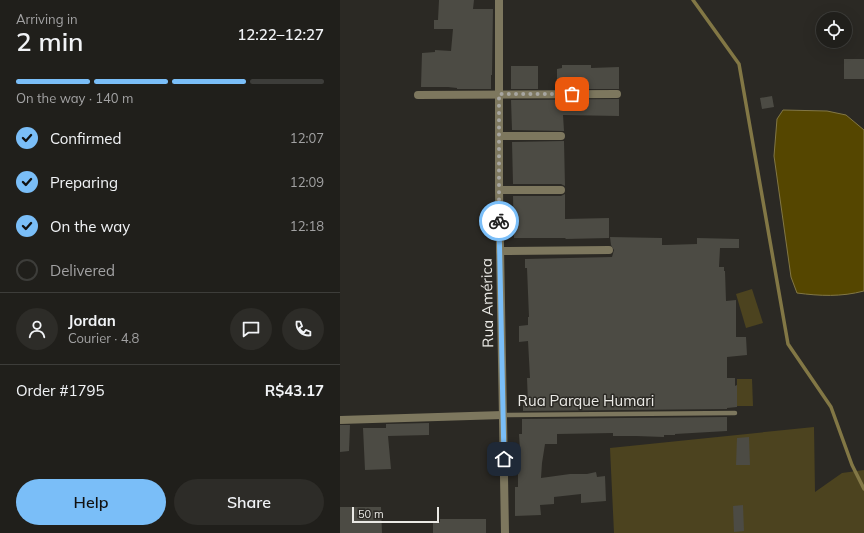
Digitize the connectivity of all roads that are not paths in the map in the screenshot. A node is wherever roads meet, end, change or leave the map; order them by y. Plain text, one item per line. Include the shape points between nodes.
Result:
1 (499, 0) edge
2 (499, 94) junction
3 (617, 94) dead end
4 (418, 95) dead end
5 (499, 136) junction
6 (561, 136) dead end
7 (499, 190) junction
8 (561, 190) dead end
9 (609, 250) dead end
10 (500, 251) junction
11 (735, 413) dead end
12 (503, 415) junction
13 (340, 420) edge
14 (505, 533) edge

1 - 2 street, Rua América
2 - 3 street
2 - 4 street
2 - 5 street, Rua América
5 - 6 street
5 - 7 street, Rua América
7 - 8 street
7 - 10 street, Rua América
9 - 10 street
10 - 12 street, Rua América
11 - 12 lane, Rua Parque Humari
12 - 13 street, Rua Parque Humari
12 - 14 street, Rua América

